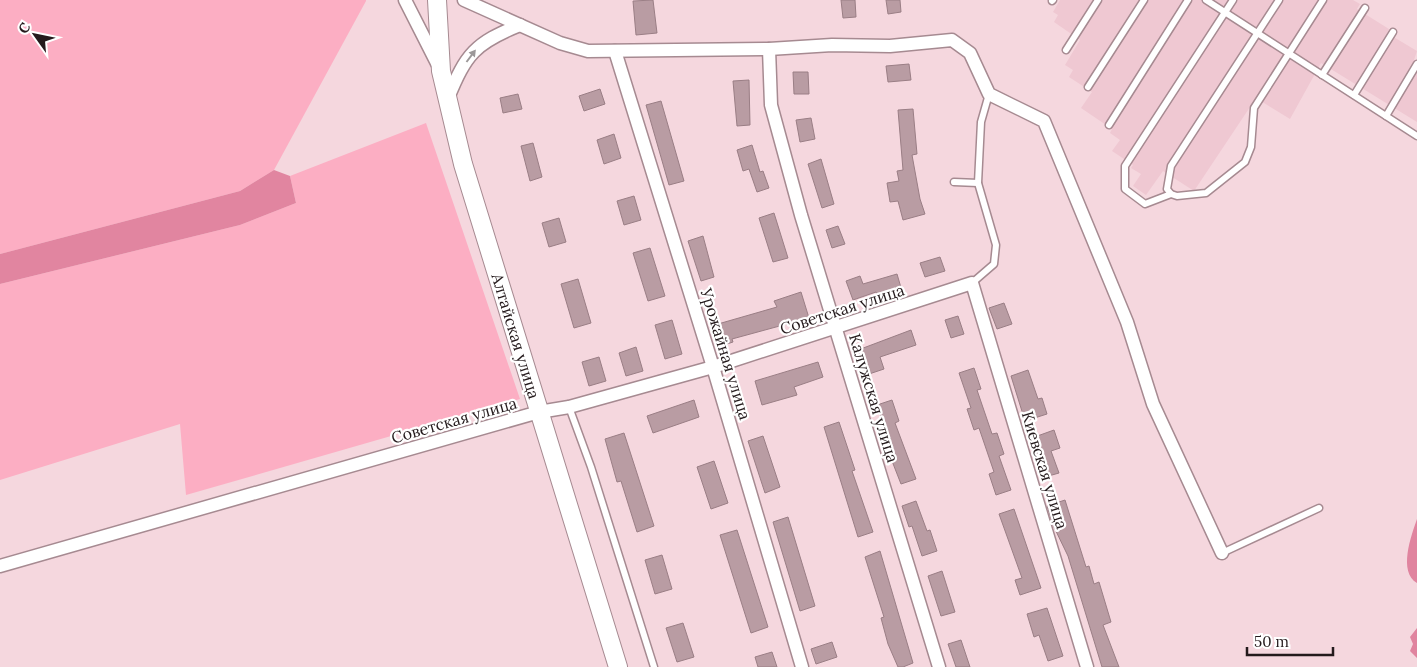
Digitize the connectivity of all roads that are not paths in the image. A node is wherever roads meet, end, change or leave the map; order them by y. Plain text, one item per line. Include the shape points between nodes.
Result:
1 (405, 0) edge
2 (437, 0) edge
3 (464, 0) edge
4 (1098, 0) edge
5 (1144, 0) edge
6 (1188, 0) edge
7 (1206, 0) edge
8 (1233, 0) edge
9 (1279, 0) edge
10 (1322, 0) edge
11 (1365, 8) dead end
12 (1226, 12) junction
13 (520, 25) junction
14 (1394, 32) dead end
15 (1258, 33) junction
16 (769, 49) junction
17 (1066, 50) dead end
18 (615, 51) junction
19 (1288, 53) junction
20 (1417, 64) edge
21 (441, 71) junction
22 (1322, 75) junction
23 (1088, 86) dead end
24 (989, 94) junction
25 (1354, 95) junction
26 (448, 98) junction
27 (1386, 116) junction
28 (1109, 125) dead end
29 (1417, 136) edge
30 (954, 182) dead end
31 (978, 183) junction
32 (1171, 194) junction
33 (972, 283) junction
34 (836, 328) junction
35 (713, 367) junction
36 (568, 407) junction
37 (539, 412) junction
38 (1319, 508) dead end
39 (1222, 553) joint
40 (0, 566) edge
41 (618, 667) edge
42 (654, 667) edge
43 (802, 667) edge
44 (939, 667) edge
45 (1087, 667) edge

1 - 21 street
2 - 21 main road, Алтайская улица
3 - 13 street
4 - 17 lane
5 - 23 lane
6 - 28 lane
7 - 12 lane
8 - 12 lane
9 - 15 lane
10 - 19 lane
11 - 22 lane
12 - 15 lane
12 - 32 lane via 1125,166 1125,188 1145,204
13 - 18 street via 588,52
26 -> 13 street via 457,75 474,50 492,36
14 - 25 lane
15 - 19 lane
15 - 32 lane via 1171,166 1167,189
16 - 18 street
16 - 24 street via 890,46 952,40 970,53
16 - 34 street, Калужская улица via 771,106
18 - 35 street, Урожайная улица
19 - 22 lane
19 - 32 lane via 1254,108 1250,148 1245,162 1206,193
20 - 27 lane
21 - 26 main road, Алтайская улица
22 - 25 lane
24 - 31 lane via 981,122
24 - 39 street via 1044,121 1127,322 1153,404
25 - 27 lane
26 - 37 main road, Алтайская улица via 463,164
27 - 29 lane
30 - 31 lane
31 - 33 lane via 996,245 994,264
33 - 34 street, Советская улица
33 - 45 street, Киевская улица
34 - 35 street, Советская улица
34 - 44 street, Калужская улица
35 - 36 street, Советская улица
35 - 43 street, Урожайная улица
36 - 37 street, Советская улица
36 - 42 lane via 591,467
37 - 40 street, Советская улица
37 - 41 main road, Алтайская улица
38 - 39 lane

